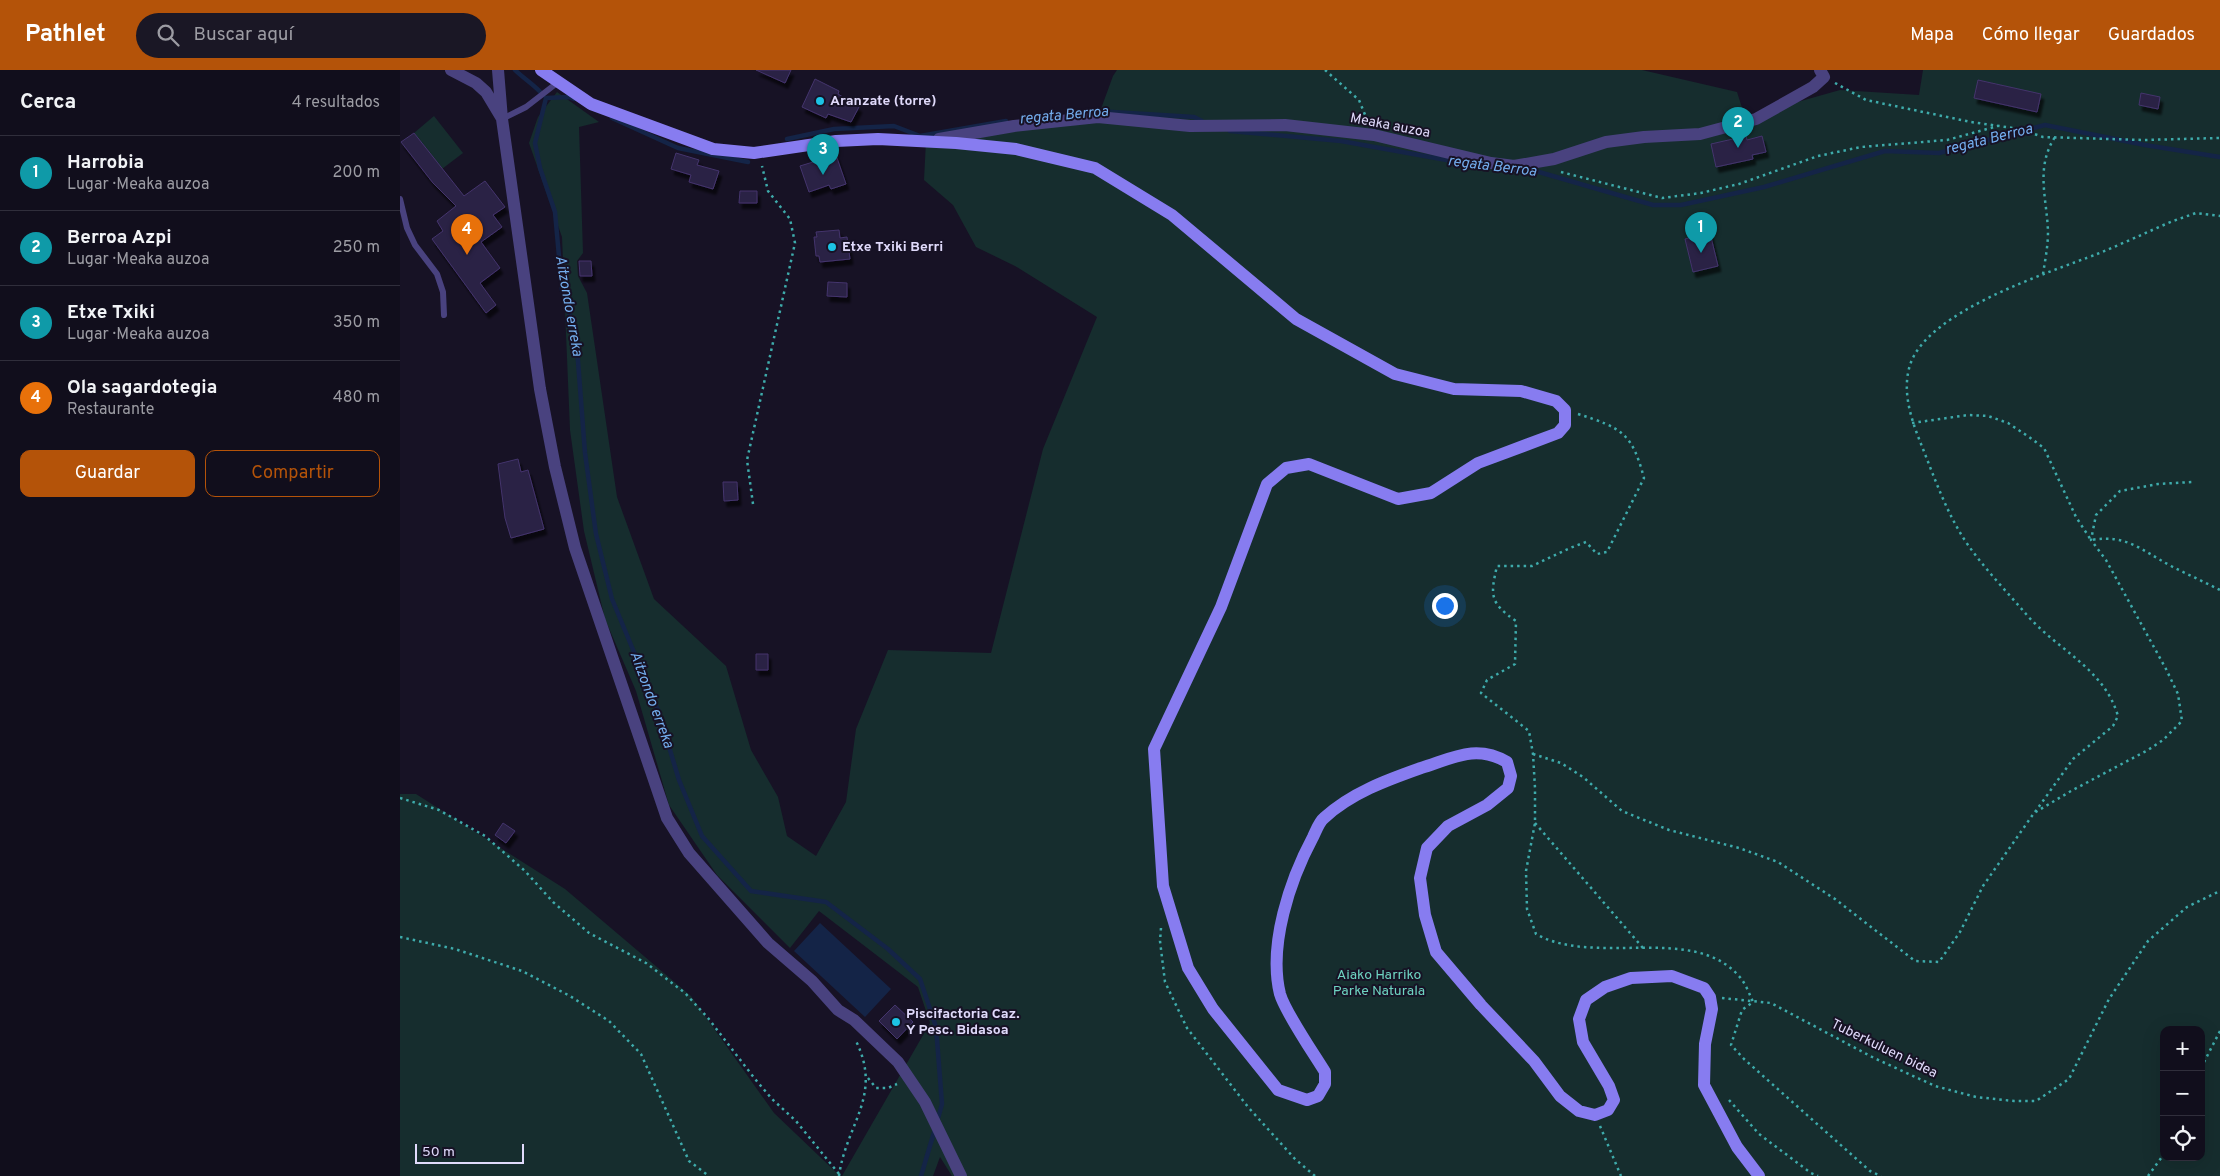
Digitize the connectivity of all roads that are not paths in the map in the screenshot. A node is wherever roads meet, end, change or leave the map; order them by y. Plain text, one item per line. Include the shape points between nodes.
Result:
1 (451, 70) edge
2 (498, 70) edge
3 (541, 70) edge
4 (1822, 74) edge
5 (557, 82) junction
6 (502, 119) junction
7 (926, 141) junction
8 (400, 199) edge
9 (444, 315) dead end
10 (961, 1176) edge
11 (1759, 1176) edge

1 - 6 street via 486,92
2 - 6 street
3 - 5 street
4 - 7 street, Meaka auzoa via 1813,87 1756,120 1700,134 1606,142 1554,159 1514,166 1374,135 1285,126 1190,126 1098,117 1014,126
5 - 6 lane via 526,107
5 - 7 street via 591,104 713,149 754,153 836,141
6 - 10 street via 540,389 555,467 575,548 667,818 689,853 768,942 812,981 838,1010 881,1044 913,1082
7 - 11 street via 1016,149 1095,168 1172,215 1296,319 1394,374 1454,389 1521,391 1556,401 1565,410 1565,425 1558,433 1478,462 1431,493 1398,499 1308,464 1286,468 1268,484 1220,607 1154,749 1163,886 1188,968 1213,1009 1278,1090 1307,1100 1318,1096 1326,1084 1326,1072 1280,994 1277,962 1279,933 1299,863 1322,819 1351,797 1398,776 1467,753 1492,753 1507,762 1511,776 1508,788 1486,805 1448,826 1427,848 1420,878 1424,916 1436,952 1534,1061 1560,1096 1579,1110 1595,1115 1608,1110 1614,1100 1583,1042 1579,1019 1586,1000 1605,987 1631,978 1672,976 1704,988 1712,1009 1705,1044 1704,1085 1736,1147
8 - 9 lane via 415,246 437,274 443,292

